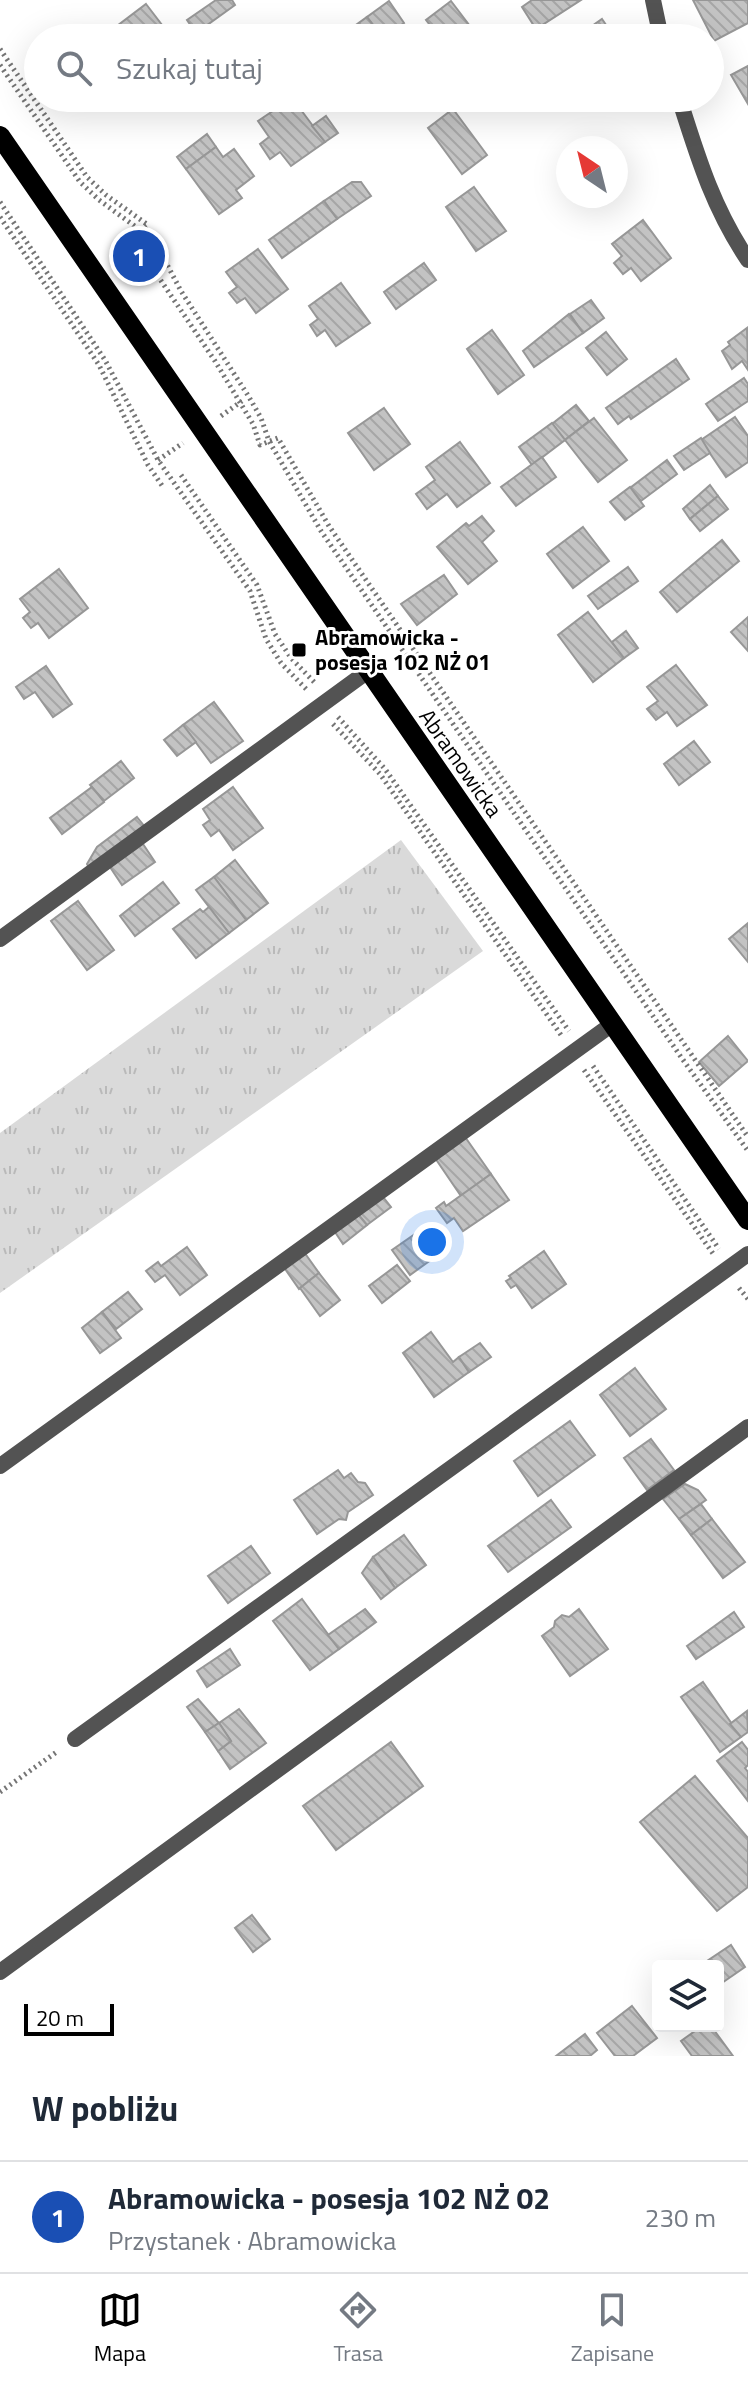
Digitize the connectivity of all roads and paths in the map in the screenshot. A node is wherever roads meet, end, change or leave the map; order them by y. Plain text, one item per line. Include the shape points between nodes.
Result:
1 (653, 0) edge
2 (658, 24) edge
3 (0, 49) edge
4 (0, 65) edge
5 (24, 84) edge
6 (24, 100) edge
7 (32, 112) edge
8 (43, 112) edge
9 (684, 112) edge
10 (0, 136) edge
11 (0, 202) edge
12 (0, 217) edge
13 (140, 230) junction
14 (748, 260) edge
15 (269, 441) junction
16 (181, 475) dead end
17 (163, 487) dead end
18 (368, 671) junction
19 (318, 701) junction
20 (0, 939) edge
21 (611, 1025) junction
22 (576, 1049) junction
23 (748, 1137) edge
24 (748, 1151) edge
25 (748, 1220) edge
26 (748, 1254) edge
27 (729, 1269) junction
28 (748, 1287) edge
29 (748, 1299) edge
30 (748, 1427) edge
31 (0, 1466) edge
32 (75, 1739) joint
33 (0, 1792) edge
34 (0, 1972) edge

1 - 2 street
3 - 5 path
4 - 6 path
7 - 13 path via 80,182
8 - 13 path via 87,177 148,225
9 - 14 street via 712,196
10 - 18 main road, Abramowicka
11 - 19 path via 105,360 158,460 250,591 266,639 281,663
12 - 17 path via 99,365
13 - 15 path via 162,255 249,397
13 - 15 path via 131,236 215,361 260,445
15 - 23 path via 278,438 329,526
15 - 24 path via 321,531
16 - 19 path via 257,585 275,634 320,688
18 - 19 street
18 - 21 main road, Abramowicka
19 - 20 street
19 - 22 path via 385,769
21 - 22 street
21 - 25 main road, Abramowicka
22 - 27 path
22 - 31 street
26 - 27 street
27 - 28 path
27 - 29 path
27 - 32 street
30 - 34 street
32 - 33 path

